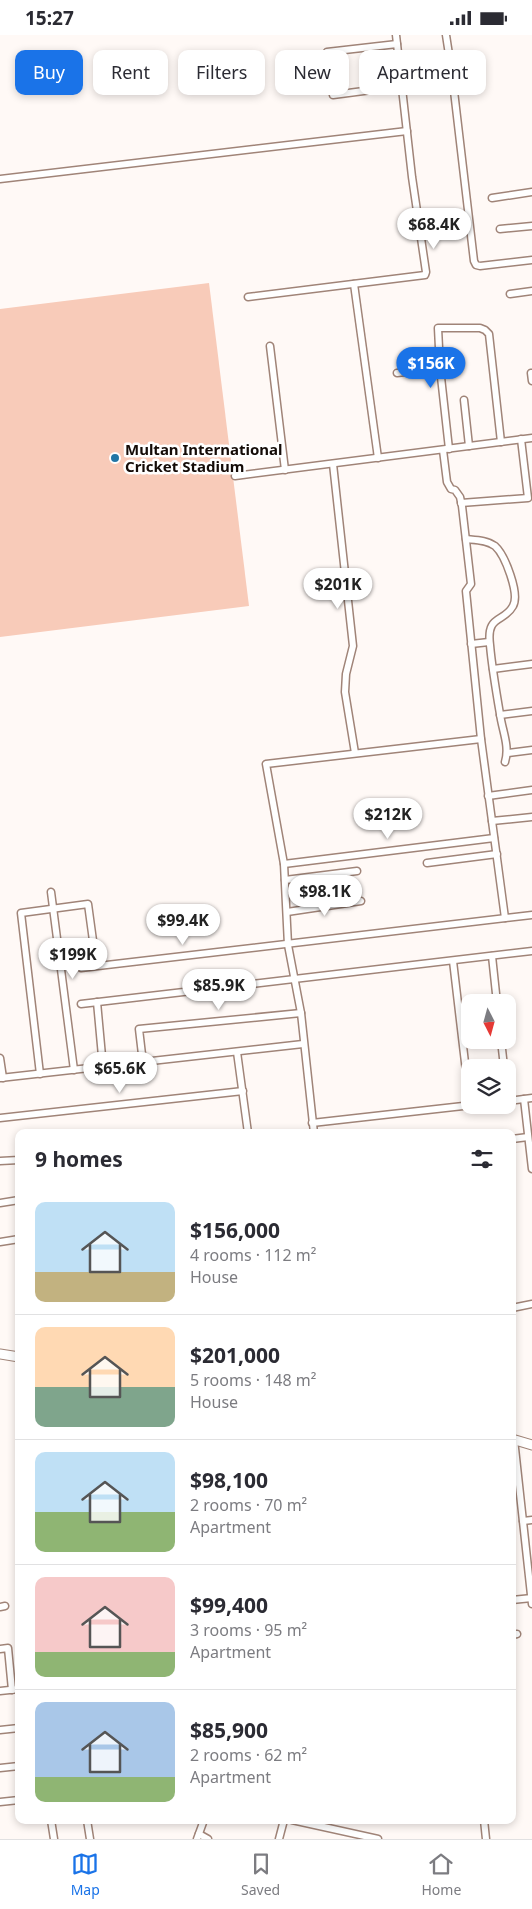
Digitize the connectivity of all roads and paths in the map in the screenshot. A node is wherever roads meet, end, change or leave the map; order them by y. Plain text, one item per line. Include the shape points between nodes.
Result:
1 (396, 35) edge
2 (446, 35) edge
3 (397, 44) junction
4 (344, 50) edge
5 (398, 50) edge
6 (403, 95) edge
7 (406, 131) junction
8 (0, 179) edge
9 (532, 192) edge
10 (492, 198) dead end
11 (532, 226) edge
12 (500, 229) dead end
13 (532, 260) edge
14 (354, 284) junction
15 (532, 291) edge
16 (510, 294) dead end
17 (248, 297) dead end
18 (270, 345) dead end
19 (440, 368) junction
20 (397, 373) dead end
21 (531, 373) edge
22 (532, 381) edge
23 (464, 401) dead end
24 (532, 438) edge
25 (521, 439) junction
26 (501, 442) junction
27 (470, 446) junction
28 (446, 449) junction
29 (378, 458) junction
30 (333, 463) junction
31 (285, 470) junction
32 (234, 476) dead end
33 (461, 503) junction
34 (466, 539) junction
35 (489, 642) junction
36 (471, 644) junction
37 (532, 664) edge
38 (493, 669) junction
39 (532, 711) edge
40 (500, 715) junction
41 (481, 739) junction
42 (532, 750) edge
43 (355, 753) junction
44 (508, 753) junction
45 (505, 762) dead end
46 (532, 790) edge
47 (488, 796) junction
48 (532, 817) edge
49 (492, 821) junction
50 (494, 838) junction
51 (497, 853) junction
52 (426, 863) dead end
53 (284, 864) junction
54 (357, 871) dead end
55 (285, 880) junction
56 (51, 892) dead end
57 (360, 901) dead end
58 (53, 909) junction
59 (287, 912) junction
60 (532, 915) edge
61 (505, 918) junction
62 (288, 945) junction
63 (94, 948) dead end
64 (532, 951) edge
65 (492, 957) junction
66 (453, 961) junction
67 (81, 968) dead end
68 (294, 980) junction
69 (496, 994) edge
70 (96, 1002) junction
71 (81, 1004) dead end
72 (301, 1013) junction
73 (303, 1044) junction
74 (237, 1052) junction
75 (0, 1059) edge
76 (465, 1059) edge
77 (143, 1063) junction
78 (103, 1067) junction
79 (74, 1070) junction
80 (40, 1074) junction
81 (1, 1078) edge
82 (243, 1091) junction
83 (532, 1098) edge
84 (524, 1099) junction
85 (516, 1100) edge
86 (461, 1106) edge
87 (0, 1118) edge
88 (312, 1123) junction
89 (248, 1129) edge
90 (313, 1129) edge
91 (528, 1137) junction
92 (516, 1138) edge
93 (15, 1160) edge
94 (0, 1161) edge
95 (532, 1169) edge
96 (15, 1201) edge
97 (0, 1203) edge
98 (15, 1239) edge
99 (0, 1241) edge
100 (532, 1304) edge
101 (516, 1307) edge
102 (0, 1354) edge
103 (15, 1356) edge
104 (516, 1440) edge
105 (532, 1445) edge
106 (516, 1464) edge
107 (532, 1520) edge
108 (523, 1521) junction
109 (516, 1600) edge
110 (532, 1600) edge
111 (0, 1649) edge
112 (15, 1658) edge
113 (10, 1659) junction
114 (15, 1684) edge
115 (15, 1689) edge
116 (0, 1691) edge
117 (15, 1728) edge
118 (0, 1730) edge
119 (15, 1766) edge
120 (0, 1768) edge
121 (15, 1800) edge
122 (0, 1802) edge
123 (52, 1824) edge
124 (88, 1824) edge
125 (203, 1824) edge
126 (283, 1824) edge
127 (310, 1824) edge
128 (484, 1824) edge
129 (198, 1837) edge
130 (54, 1839) edge
131 (90, 1839) edge
132 (208, 1839) edge
133 (279, 1839) edge
134 (378, 1839) edge
135 (486, 1839) edge

1 - 3 street
2 - 13 street via 474,261 480,266
3 - 4 street
3 - 5 street
6 - 7 street
7 - 8 street
7 - 14 street via 426,273
9 - 10 street
11 - 12 street
14 - 17 street
14 - 29 street
15 - 16 street
18 - 31 street
19 - 20 street
19 - 26 street via 438,328 485,329 489,335
19 - 28 street
21 - 22 street
23 - 27 street
24 - 25 street
25 - 26 street
25 - 33 street via 528,498
26 - 27 street
27 - 28 street
28 - 29 street
28 - 33 street via 446,482 460,497
29 - 30 street
30 - 31 street
30 - 43 street via 353,646 344,692
31 - 32 street
33 - 34 street
34 - 35 street via 482,540 500,551 516,594 508,613 492,624
34 - 36 street via 471,584 466,591
35 - 36 street
35 - 38 street
36 - 41 street
37 - 38 street
38 - 40 street
39 - 40 street
40 - 44 street
41 - 43 street
41 - 47 street
42 - 44 street
43 - 53 street via 266,764
44 - 45 street
46 - 47 street
47 - 49 street
48 - 49 street
49 - 50 street
50 - 51 street
50 - 53 street
51 - 52 street
51 - 61 street
53 - 55 street
54 - 55 street
55 - 59 street
56 - 58 street
57 - 59 street
58 - 63 street via 88,904
58 - 79 street
58 - 80 street via 21,913
59 - 62 street
60 - 61 street
61 - 62 street
62 - 67 street
62 - 68 street
64 - 65 street
65 - 66 street
65 - 69 street
66 - 68 street
66 - 76 street
68 - 70 street
68 - 72 street
70 - 71 street
70 - 78 street
72 - 73 street
72 - 77 street via 139,1029
73 - 74 street
73 - 88 street
74 - 77 street
74 - 82 street
75 - 81 street
77 - 78 street
78 - 79 street
79 - 80 street
80 - 81 street
82 - 87 street
82 - 89 street
83 - 84 street
84 - 85 street
84 - 91 street
86 - 88 street
88 - 90 street
91 - 92 street
91 - 95 street
93 - 94 street
96 - 97 street
98 - 99 street
100 - 101 street
102 - 103 main road
104 - 105 main road
106 - 108 street
107 - 108 street
108 - 110 street
109 - 110 street
111 - 113 street via 8,1648
112 - 113 street
113 - 114 street
115 - 116 street
117 - 118 street
119 - 120 street
121 - 122 street
123 - 130 street
124 - 131 street
125 - 129 street
126 - 133 street
127 - 134 street
128 - 135 street
129 - 132 street

